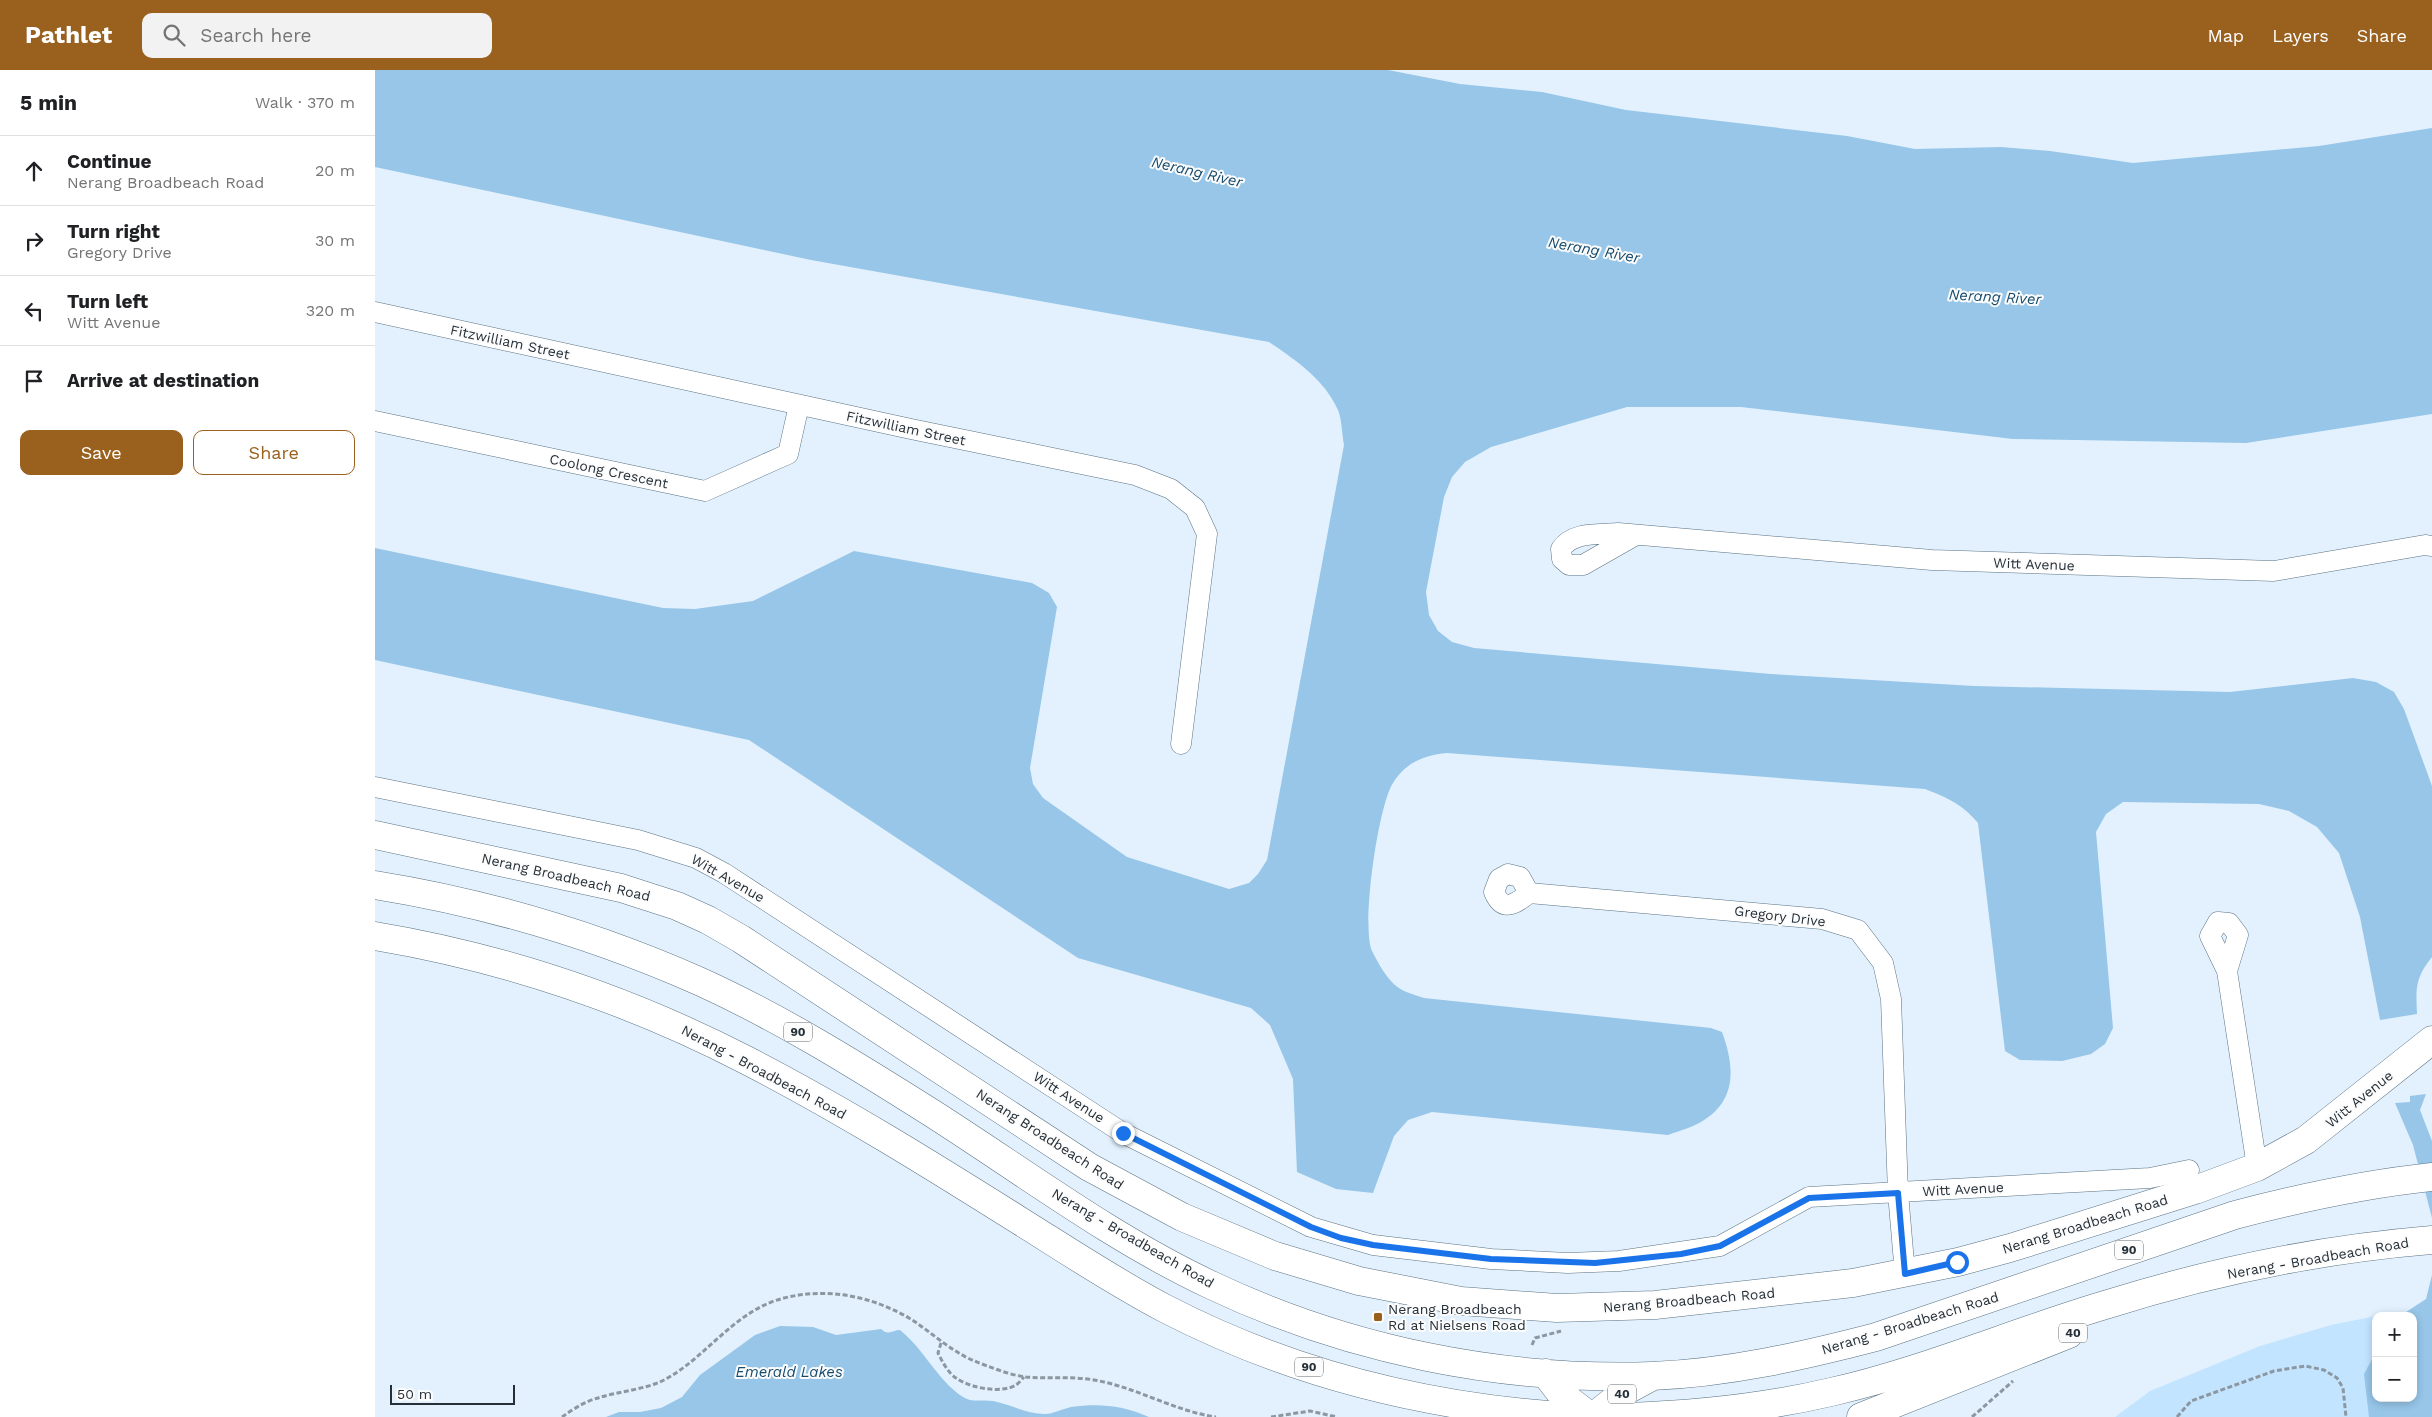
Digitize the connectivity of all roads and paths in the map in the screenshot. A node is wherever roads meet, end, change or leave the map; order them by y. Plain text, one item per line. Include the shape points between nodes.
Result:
1 (375, 312) edge
2 (799, 405) junction
3 (375, 421) edge
4 (1634, 536) dead end
5 (2432, 546) edge
6 (1181, 744) dead end
7 (375, 787) edge
8 (375, 835) edge
9 (375, 885) edge
10 (1529, 893) dead end
11 (375, 936) edge
12 (2227, 972) dead end
13 (2432, 1040) edge
14 (2255, 1159) junction
15 (2189, 1170) dead end
16 (2432, 1177) edge
17 (2150, 1178) junction
18 (1898, 1193) junction
19 (2173, 1196) junction
20 (2432, 1240) edge
21 (1905, 1274) junction
22 (2104, 1305) junction
23 (1567, 1330) dead end
24 (941, 1343) junction
25 (1532, 1345) dead end
26 (1545, 1373) junction
27 (1655, 1376) junction
28 (1024, 1377) junction
29 (1463, 1411) edge
30 (562, 1417) edge
31 (1216, 1417) edge
32 (1271, 1417) edge
33 (1337, 1417) edge
34 (1577, 1417) edge
35 (1592, 1417) edge
36 (1624, 1417) edge
37 (1861, 1417) edge
38 (2177, 1417) edge
39 (2346, 1417) edge

1 - 2 street, Fitzwilliam Street
2 - 3 street, Coolong Crescent via 788,454 705,491
2 - 6 street, Fitzwilliam Street via 1135,475 1171,489 1195,508 1207,534
4 - 5 street, Witt Avenue via 1932,560 2274,571
7 - 18 street, Witt Avenue via 638,840 696,858 724,873 1123,1133 1311,1227 1341,1238 1491,1259 1568,1263 1619,1261 1720,1246 1809,1198
8 - 21 main road, Nerang Broadbeach Road via 621,888 651,896 708,920 1089,1167 1208,1229 1321,1271 1405,1292 1461,1301 1557,1308 1655,1305
9 - 26 main road, Nerang - Broadbeach Road / 90 via 467,903 550,926 625,950 703,983 819,1044 1158,1257 1254,1304 1317,1328 1376,1345 1453,1362
10 - 18 street, Gregory Drive via 1822,919 1858,930 1883,963 1891,999
11 - 29 main road, Nerang - Broadbeach Road / 90 via 469,955 537,974 653,1016 749,1061 810,1095 1166,1309 1327,1374
12 - 14 street
13 - 14 main road, Witt Avenue via 2306,1140
14 - 19 main road, Nerang Broadbeach Road
15 - 17 street, Witt Avenue
16 - 27 main road, Nerang - Broadbeach Road / 90 via 2291,1200 2235,1215 1939,1316 1823,1351 1766,1363
17 - 18 street, Witt Avenue
17 - 19 street
18 - 21 street, Gregory Drive
19 - 21 main road, Nerang Broadbeach Road via 2010,1248
20 - 22 main road, Nerang - Broadbeach Road via 2322,1255 2199,1279
22 - 36 main road, Nerang - Broadbeach Road via 1832,1392 1703,1413
22 - 37 main road, 40 via 2091,1326
23 - 25 path via 1535,1338
24 - 28 path via 971,1360
24 - 28 path via 937,1353 956,1378 986,1389 1003,1389 1016,1385
24 - 30 path via 909,1318 872,1301 841,1294 809,1293 774,1302 752,1312 728,1328 688,1366 662,1381 597,1398
26 - 27 main road, Nerang - Broadbeach Road / 90
26 - 35 main road, 40 via 1562,1395
27 - 35 main road, 40 via 1627,1390
28 - 31 path via 1093,1379 1141,1392 1193,1414
29 - 34 main road, Nerang - Broadbeach Road / 90
32 - 33 path via 1309,1412
38 - 39 path via 2191,1401 2274,1370 2305,1366 2324,1370 2337,1378 2343,1388

